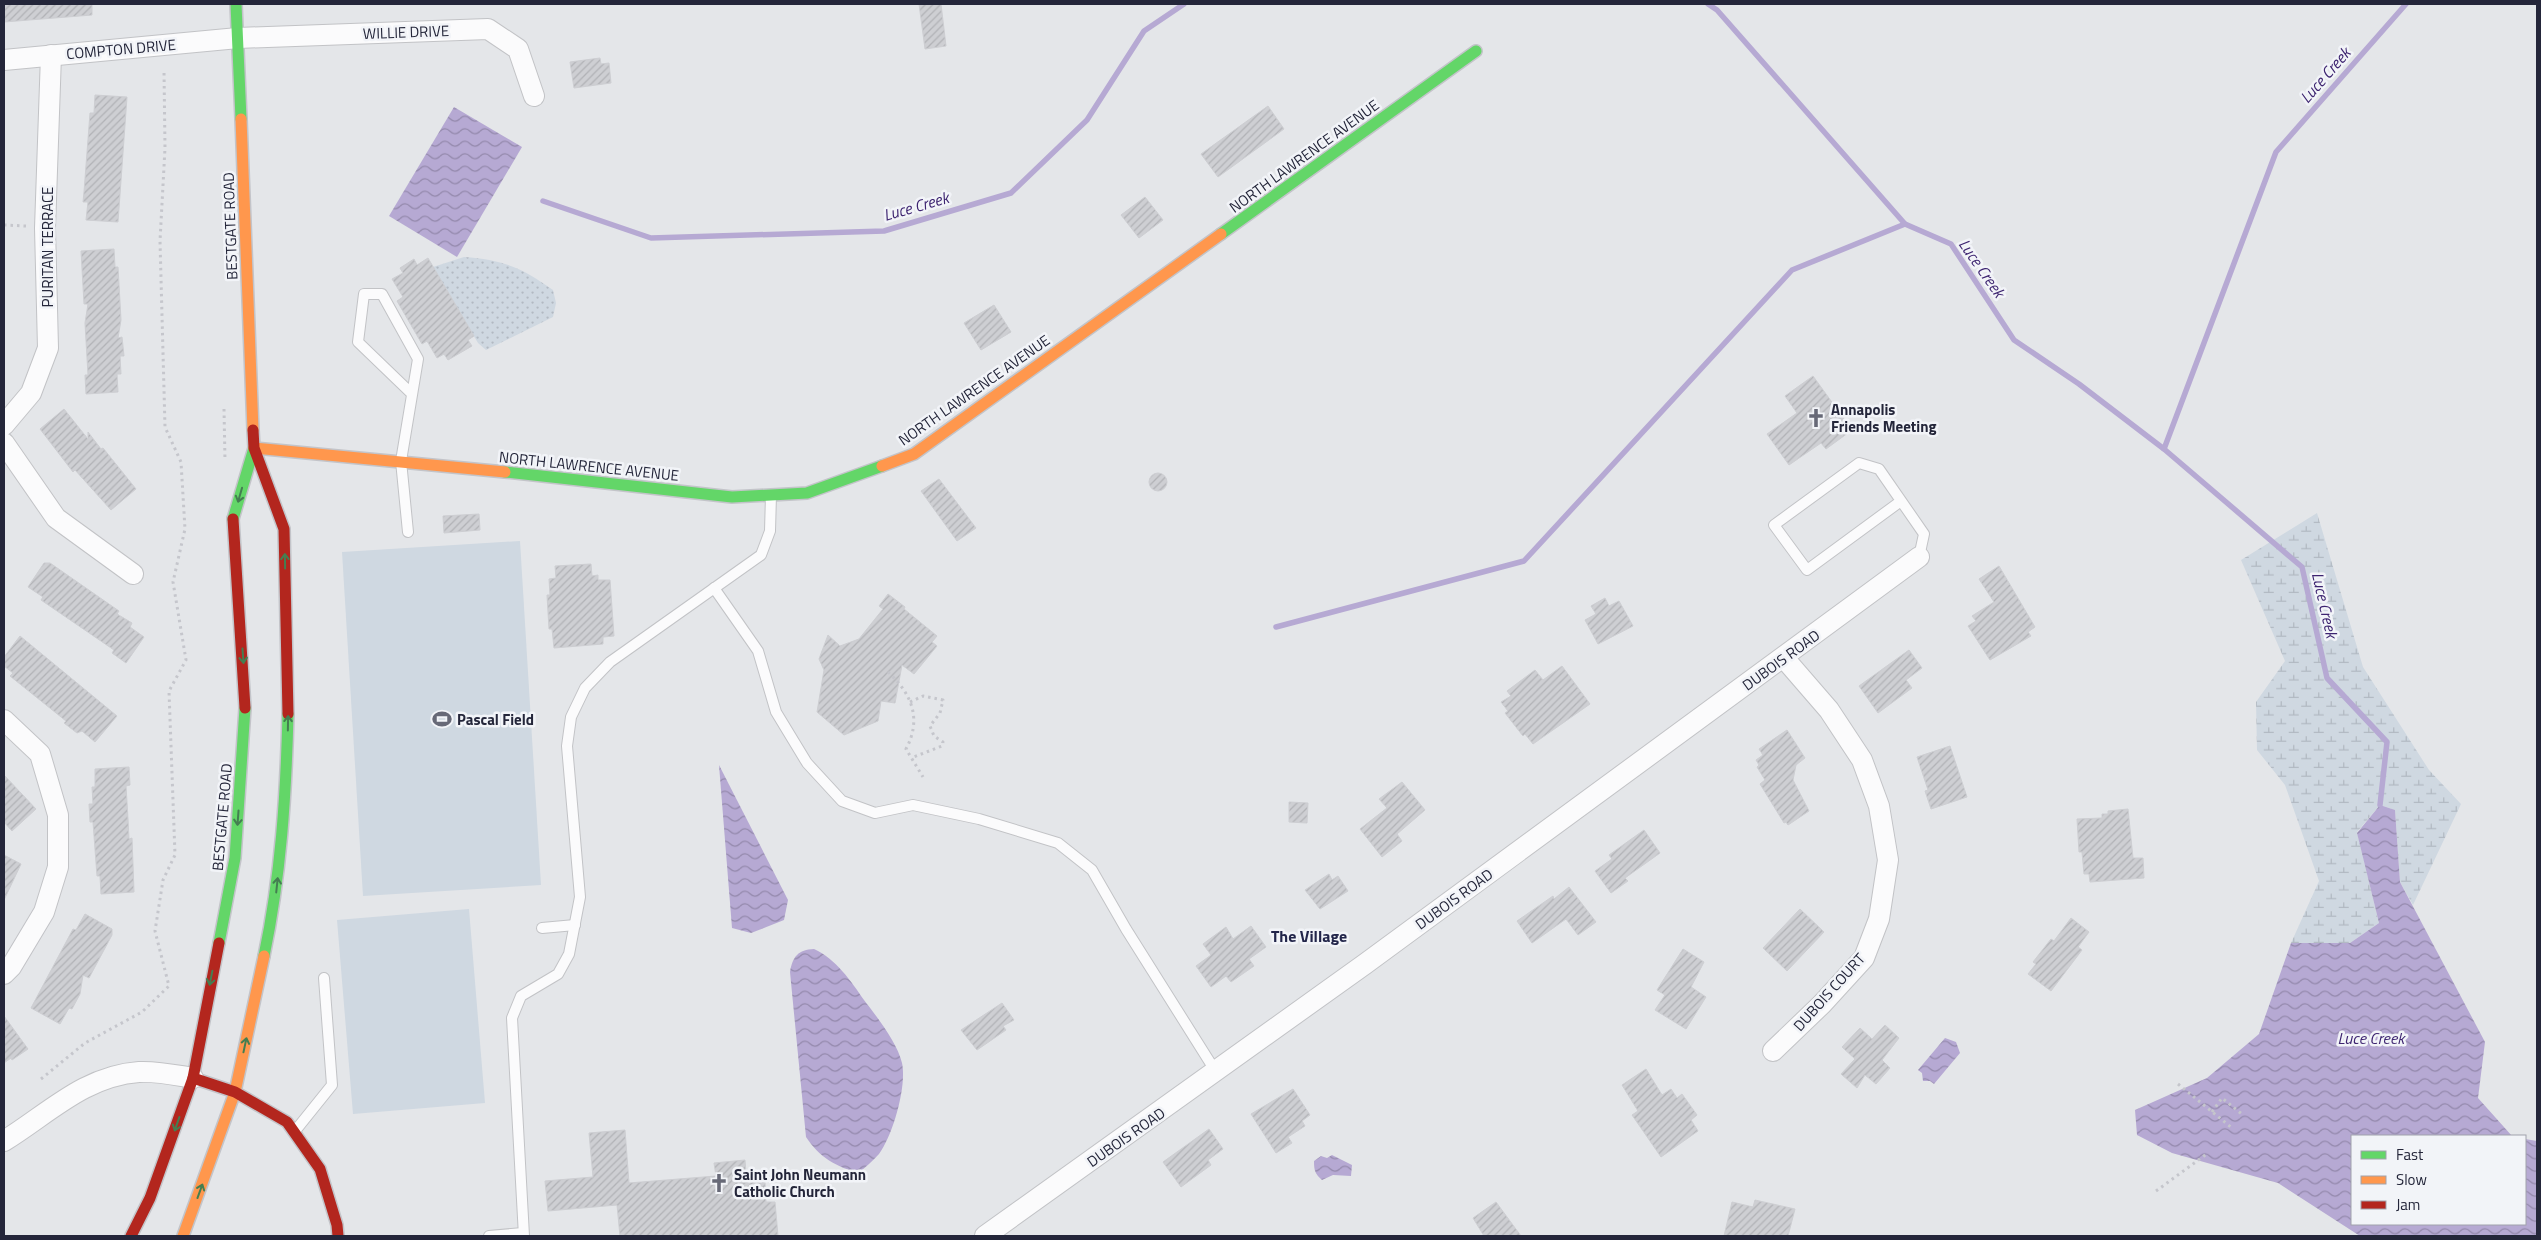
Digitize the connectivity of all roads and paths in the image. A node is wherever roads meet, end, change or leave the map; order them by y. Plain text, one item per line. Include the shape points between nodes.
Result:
1 (236, 4) edge
2 (238, 38) junction
3 (1476, 51) dead end
4 (51, 55) junction
5 (4, 60) edge
6 (164, 71) dead end
7 (534, 96) dead end
8 (412, 394) junction
9 (224, 409) dead end
10 (4, 425) edge
11 (4, 443) edge
12 (254, 448) junction
13 (401, 461) junction
14 (225, 469) dead end
15 (770, 495) junction
16 (1901, 501) junction
17 (408, 532) dead end
18 (1918, 557) joint
19 (133, 574) dead end
20 (714, 588) junction
21 (1784, 658) junction
22 (888, 672) dead end
23 (910, 702) junction
24 (4, 720) edge
25 (911, 758) junction
26 (923, 777) dead end
27 (575, 925) junction
28 (542, 928) dead end
29 (4, 974) edge
30 (324, 978) dead end
31 (1772, 1052) dead end
32 (1216, 1072) junction
33 (193, 1078) junction
34 (40, 1079) dead end
35 (2178, 1084) dead end
36 (235, 1092) junction
37 (2212, 1112) junction
38 (2242, 1115) dead end
39 (2232, 1128) dead end
40 (294, 1132) junction
41 (4, 1142) edge
42 (2208, 1153) dead end
43 (2156, 1191) dead end
44 (524, 1235) edge
45 (130, 1236) edge
46 (182, 1236) edge
47 (338, 1236) edge
48 (489, 1236) edge
49 (985, 1236) edge

1 - 2 main road, BESTGATE ROAD
2 - 4 street, COMPTON DRIVE
2 - 7 street, WILLIE DRIVE via 488,29 518,49
2 - 12 main road, BESTGATE ROAD
3 - 15 main road, NORTH LAWRENCE AVENUE via 914,454 807,493
4 - 5 street, COMPTON DRIVE
4 - 10 street, PURITAN TERRACE via 46,228 48,348 31,393
6 - 34 path via 165,148 160,241 165,427 181,462 184,529 173,582 186,660 169,691 175,855 163,880 156,930 169,986 142,1012 85,1042
8 - 8 lane via 358,342 364,294 382,294 418,359
8 - 13 lane
9 - 14 path
11 - 19 street via 56,518
12 - 13 main road, NORTH LAWRENCE AVENUE
12 -> 33 main road, BESTGATE ROAD via 234,517 246,697 235,858
36 -> 12 main road, BESTGATE ROAD via 275,903 286,802 288,707 284,529
13 - 15 main road, NORTH LAWRENCE AVENUE via 732,497
13 - 17 lane
15 - 20 lane via 770,531 761,555
16 - 16 lane via 1879,469 1859,463 1774,525 1807,570
16 - 18 lane via 1924,534
18 - 21 street, DUBOIS ROAD
20 - 27 lane via 610,662 585,688 571,716 567,746 580,897
20 - 32 lane via 758,651 776,712 796,746 842,801 875,813 913,805 979,818 1058,842 1092,870
21 - 31 street, DUBOIS COURT via 1829,710 1862,760 1879,806 1888,860 1879,918 1864,958
21 - 32 street, DUBOIS ROAD
22 - 23 path via 901,684
23 - 25 path via 915,722 914,736 906,749
23 - 25 path via 924,696 943,700 940,713 930,726 934,736 943,742 942,746
24 - 29 street via 40,754 58,816 58,867 44,912
25 - 26 path
27 - 28 lane
27 - 44 lane via 569,954 558,974 521,996 512,1018
30 - 40 lane via 332,1085
32 - 49 street, DUBOIS ROAD
33 - 36 main road
33 - 41 street via 140,1072 93,1082 69,1095
33 -> 45 main road, BESTGATE ROAD via 150,1198
35 - 37 path
36 - 40 main road via 288,1122
46 -> 36 main road, BESTGATE ROAD
37 - 38 path via 2222,1098
37 - 39 path
40 - 47 main road via 320,1169
42 - 43 path
44 - 48 lane

